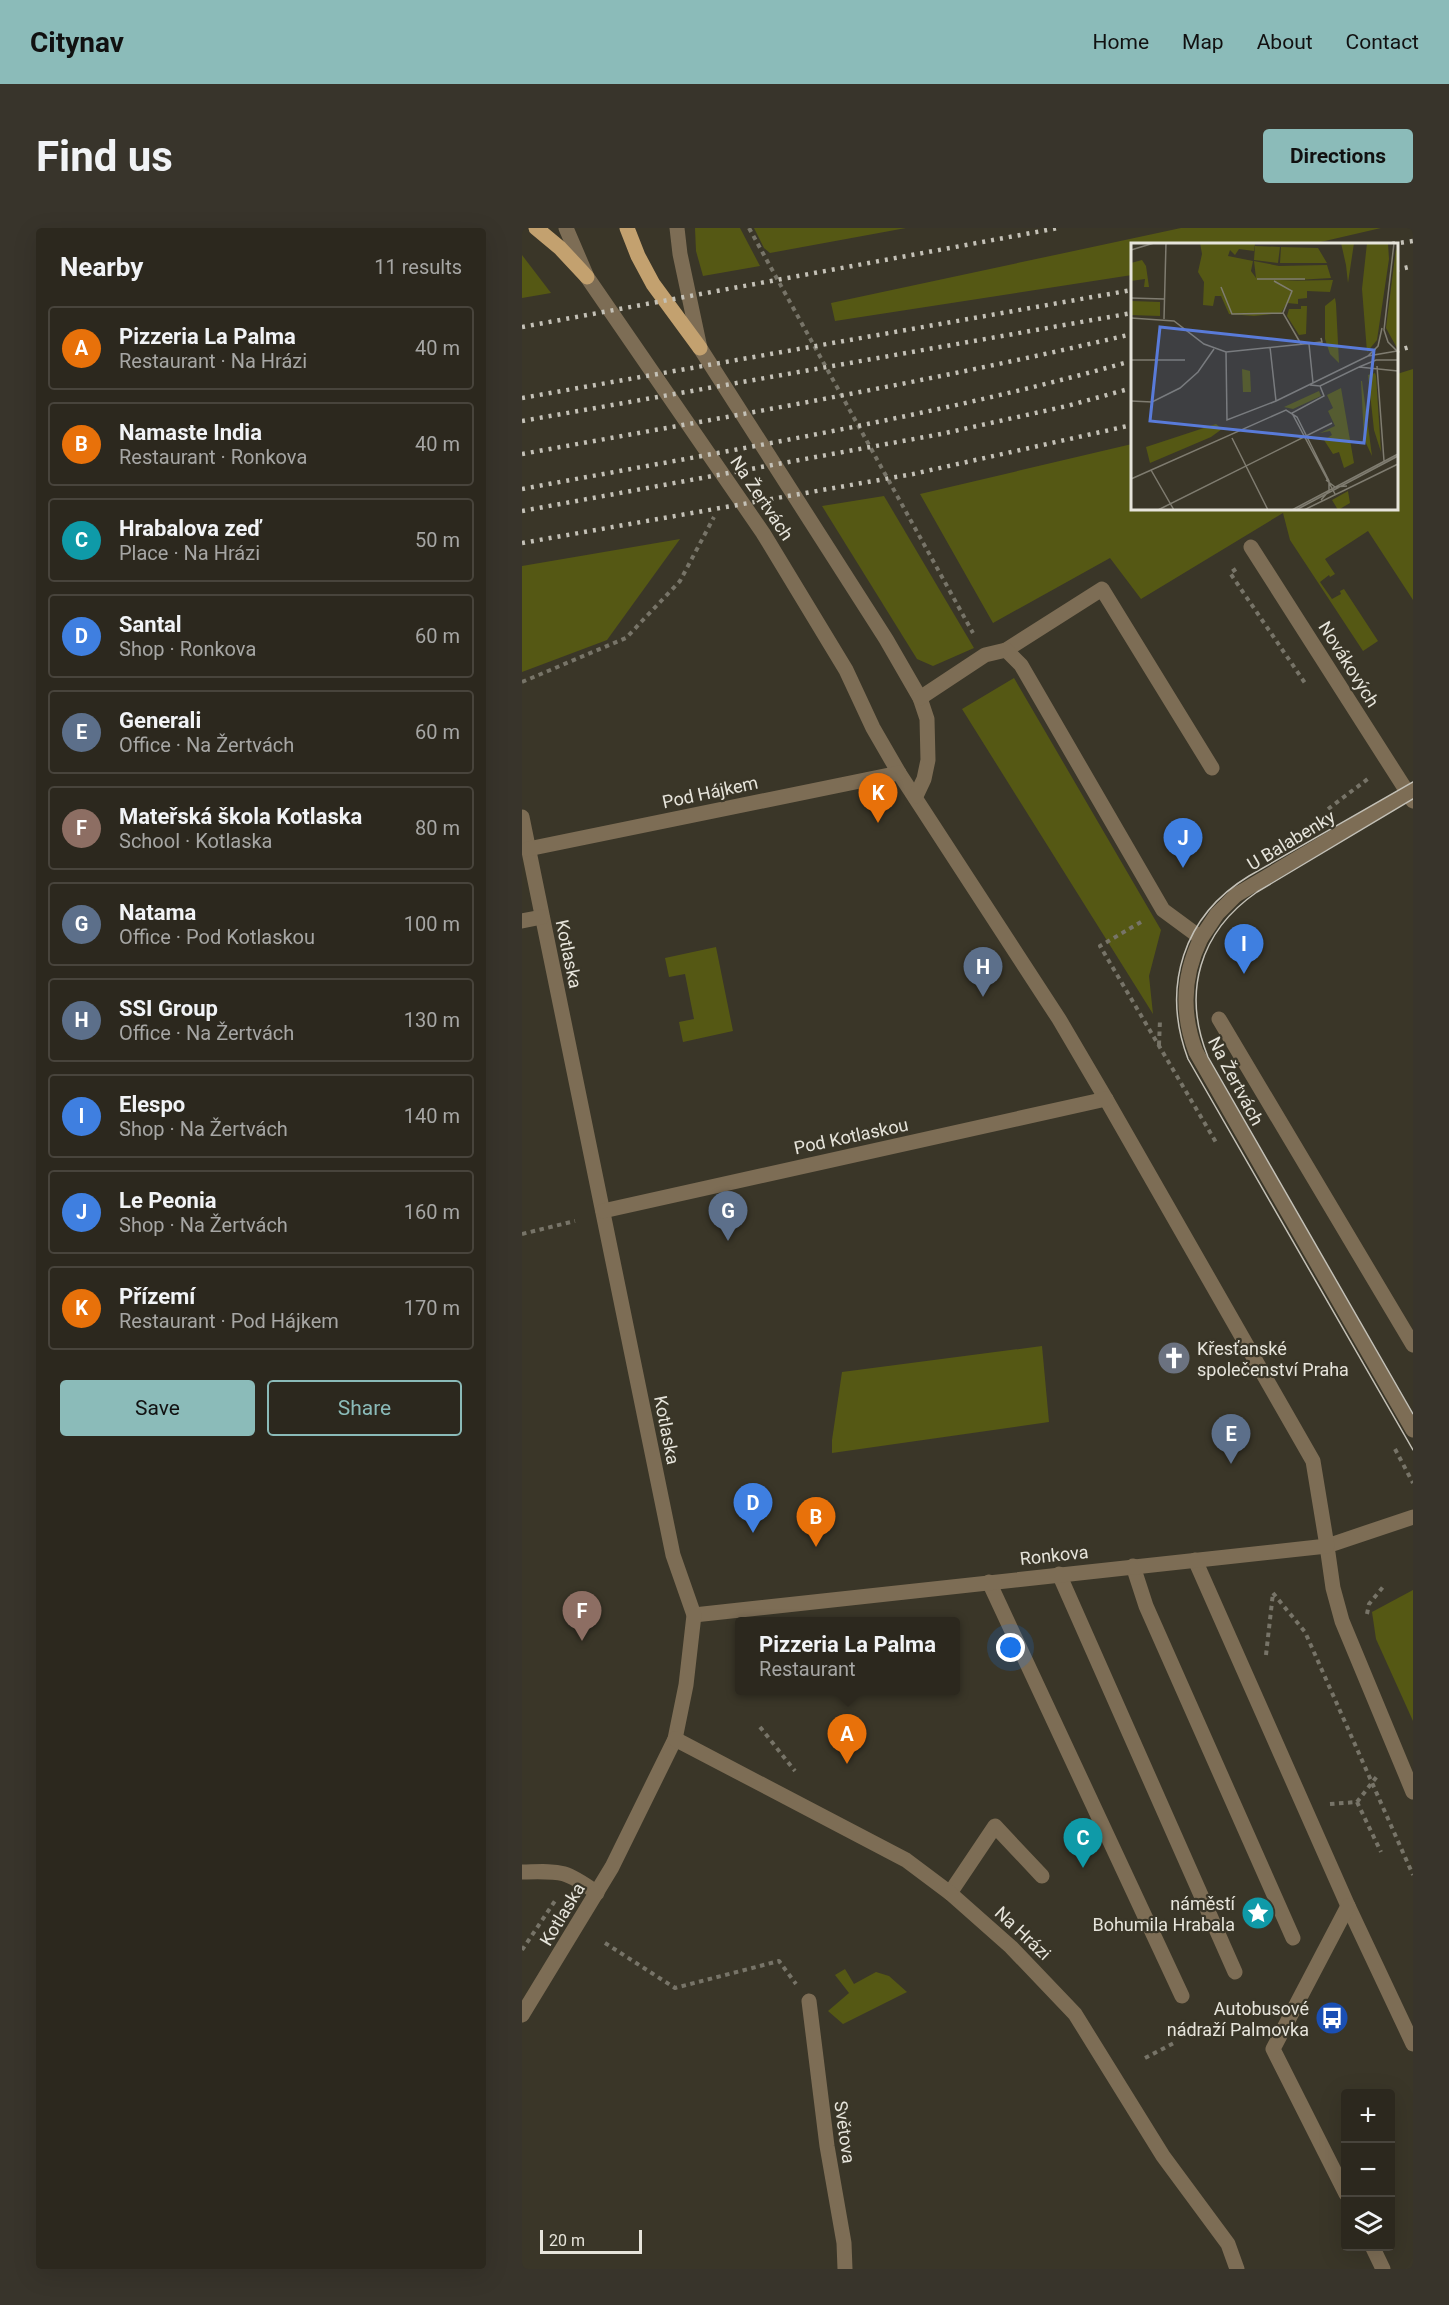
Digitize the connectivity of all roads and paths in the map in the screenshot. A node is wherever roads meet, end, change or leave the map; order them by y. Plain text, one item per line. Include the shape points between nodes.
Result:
1 (536, 228) edge
2 (566, 228) edge
3 (627, 228) edge
4 (677, 228) edge
5 (749, 228) edge
6 (586, 277) junction
7 (700, 348) junction
8 (714, 517) dead end
9 (1254, 551) joint
10 (1006, 650) junction
11 (985, 655) junction
12 (522, 682) edge
13 (1307, 686) dead end
14 (920, 698) junction
15 (1212, 768) dead end
16 (1364, 770) dead end
17 (899, 773) junction
18 (1411, 795) edge
19 (916, 796) junction
20 (1322, 812) dead end
21 (522, 817) edge
22 (528, 849) junction
23 (542, 917) junction
24 (522, 921) edge
25 (1201, 938) junction
26 (1161, 1015) dead end
27 (1220, 1019) dead end
28 (1159, 1046) dead end
29 (1106, 1099) junction
30 (603, 1211) junction
31 (575, 1221) dead end
32 (522, 1234) edge
33 (1413, 1346) edge
34 (1413, 1430) edge
35 (1413, 1517) edge
36 (1327, 1546) junction
37 (1195, 1560) junction
38 (1133, 1566) junction
39 (1059, 1574) junction
40 (989, 1582) junction
41 (694, 1615) junction
42 (1270, 1664) dead end
43 (675, 1739) junction
44 (1400, 1762) junction
45 (1372, 1782) junction
46 (1413, 1792) edge
47 (1326, 1793) dead end
48 (1331, 1804) dead end
49 (1381, 1852) dead end
50 (522, 1872) edge
51 (573, 1875) junction
52 (1413, 1875) edge
53 (1042, 1876) dead end
54 (597, 1893) junction
55 (950, 1893) junction
56 (1348, 1906) junction
57 (1293, 1938) dead end
58 (605, 1943) dead end
59 (522, 1950) edge
60 (1235, 1972) dead end
61 (1182, 1996) dead end
62 (808, 2001) joint
63 (522, 2015) edge
64 (1174, 2043) dead end
65 (1413, 2044) edge
66 (1145, 2058) dead end
67 (1341, 2184) edge
68 (1373, 2251) edge
69 (845, 2269) edge
70 (1237, 2269) edge
71 (1383, 2269) edge

1 - 6 main road
2 - 6 street, Na Žertvách
3 - 7 main road via 653,284
4 - 7 street
5 - 11 path
6 - 17 street, Na Žertvách via 763,533 846,670
7 - 14 street
8 - 12 path via 680,581 626,638
9 - 13 path via 1230,573
9 - 18 street, Novákových
10 - 11 street
10 - 15 street via 1102,589
10 - 25 street via 1022,665 1163,910
11 - 14 street
14 - 19 street via 927,719 929,750 924,779
16 - 20 path via 1370,779
17 - 19 street, Na Žertvách
17 - 22 street, Pod Hájkem
18 - 25 street, U Balabenky via 1236,895
19 - 29 street, Na Žertvách
21 - 22 street, Kotlaska
22 - 23 street, Kotlaska
23 - 24 street
23 - 30 street, Kotlaska
25 - 34 street, Na Žertvách via 1190,962 1186,989 1187,1022 1196,1052
26 - 28 path
27 - 33 street, Na Žertvách
29 - 30 street, Pod Kotlaskou
29 - 36 street, Na Žertvách via 1313,1461
30 - 41 street, Kotlaska via 673,1555
31 - 32 path
35 - 36 street, Ronkova
36 - 37 street, Ronkova
36 - 44 street via 1342,1621
37 - 38 street, Ronkova
37 - 56 street
38 - 39 street, Ronkova
38 - 57 street via 1151,1617
39 - 40 street, Ronkova
39 - 60 street
40 - 41 street, Ronkova
40 - 61 street
41 - 43 street, Kotlaska via 687,1685
42 - 45 path via 1265,1653 1273,1593 1305,1632
43 - 54 street, Kotlaska via 632,1831
43 - 55 street, Na Hrázi via 906,1860
44 - 45 path via 1382,1770
44 - 46 street
45 - 49 path via 1357,1802
45 - 52 path
47 - 48 path
50 - 51 street
51 - 54 street
51 - 59 path
53 - 55 street via 995,1826
54 - 63 street, Kotlaska
55 - 70 street, Na Hrázi via 1011,1947 1076,2014 1164,2156 1228,2244
56 - 65 street
56 - 67 street via 1273,2049
58 - 62 path via 675,1988 779,1961
62 - 69 street, Světova
64 - 66 path
68 - 71 street

